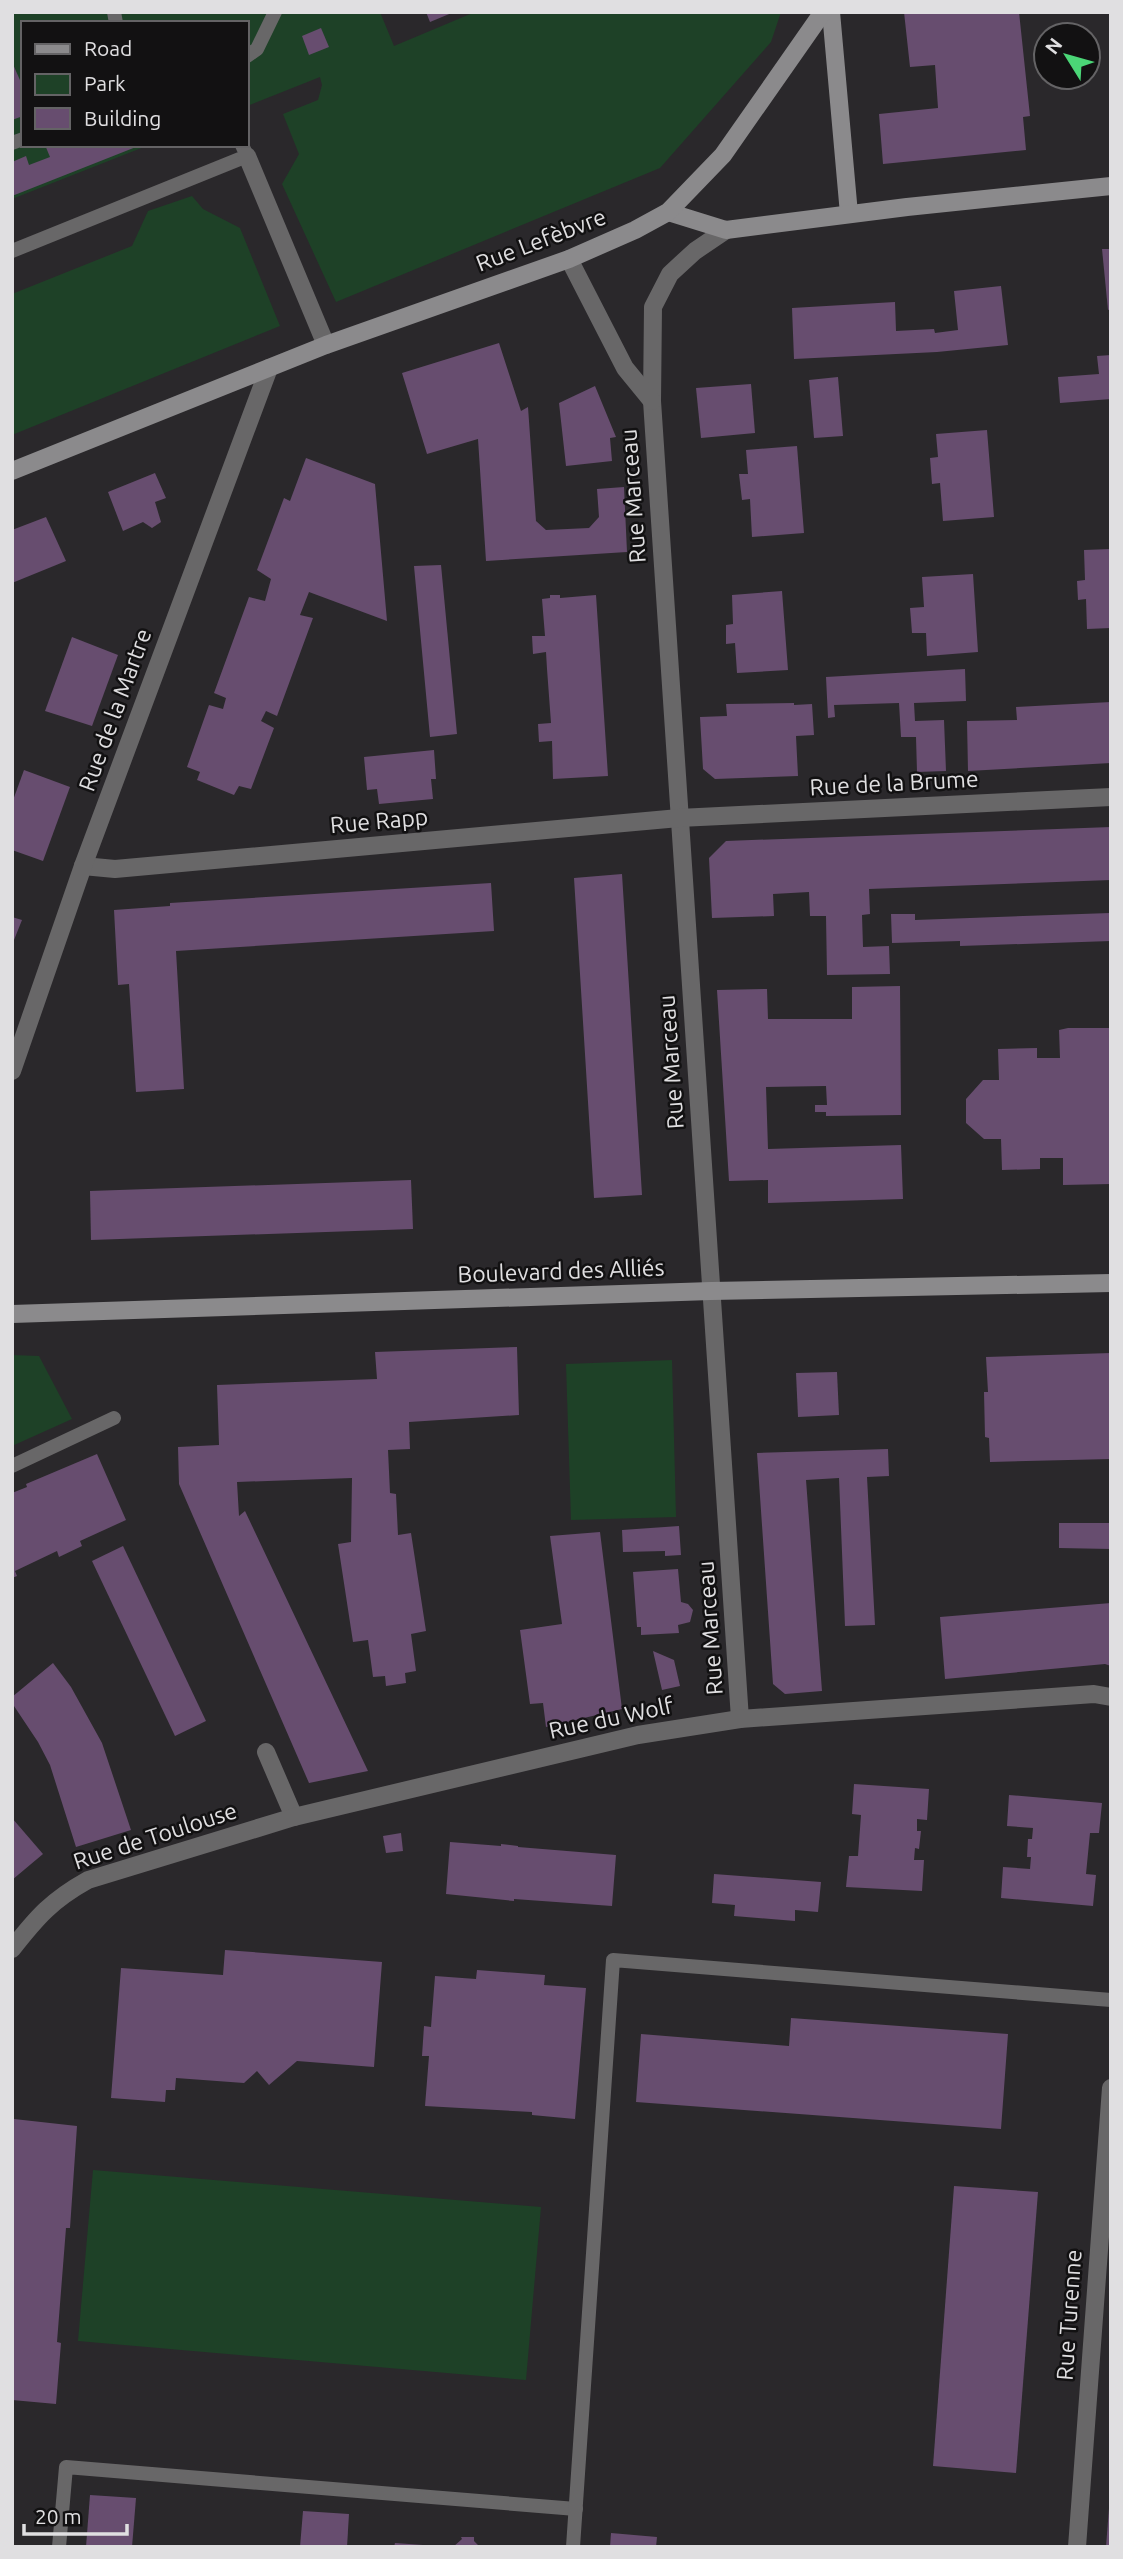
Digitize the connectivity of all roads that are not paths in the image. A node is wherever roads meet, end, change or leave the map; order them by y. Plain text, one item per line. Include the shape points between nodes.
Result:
1 (275, 12) edge
2 (823, 12) edge
3 (831, 12) edge
4 (248, 55) edge
5 (245, 151) edge
6 (1111, 186) edge
7 (668, 212) junction
8 (849, 214) junction
9 (726, 230) junction
10 (12, 251) edge
11 (569, 259) junction
12 (326, 345) junction
13 (269, 368) junction
14 (652, 401) junction
15 (12, 471) edge
16 (1111, 797) edge
17 (680, 818) junction
18 (83, 866) junction
19 (12, 1071) edge
20 (1111, 1283) edge
21 (711, 1290) junction
22 (12, 1314) edge
23 (114, 1418) dead end
24 (12, 1466) edge
25 (1111, 1697) edge
26 (740, 1719) junction
27 (266, 1752) dead end
28 (294, 1816) junction
29 (12, 1949) edge
30 (1111, 2000) edge
31 (1111, 2088) edge
32 (576, 2509) junction
33 (58, 2547) edge
34 (573, 2547) edge
35 (1077, 2547) edge

1 - 4 lane via 257,49
2 - 7 main road, Rue Lefèbvre via 723,155
3 - 8 main road
5 - 10 lane
5 - 12 street
6 - 8 main road
7 - 9 main road
7 - 11 main road, Rue Lefèbvre
8 - 9 main road
9 - 14 street, Rue Marceau via 670,274 653,307
11 - 12 main road, Rue Lefèbvre
11 - 14 street, Rue Marceau via 625,368
12 - 13 main road, Rue Lefèbvre
13 - 15 main road, Rue Lefèbvre
13 - 18 street, Rue de la Martre
14 - 17 street, Rue Marceau
16 - 17 street, Rue de la Brume
17 - 18 street, Rue Rapp via 115,869
17 - 21 street, Rue Marceau
18 - 19 street, Rue de la Martre
20 - 21 main road, Boulevard des Alliés
21 - 22 main road, Boulevard des Alliés
21 - 26 street, Rue Marceau
23 - 24 lane
25 - 26 street, Rue du Wolf via 1094,1694
26 - 28 street, Rue du Wolf via 638,1735
27 - 28 street
28 - 29 street, Rue de Toulouse via 88,1880 44,1910
30 - 32 lane via 613,1960
31 - 35 street, Rue Turenne
32 - 33 lane via 66,2467
32 - 34 lane

